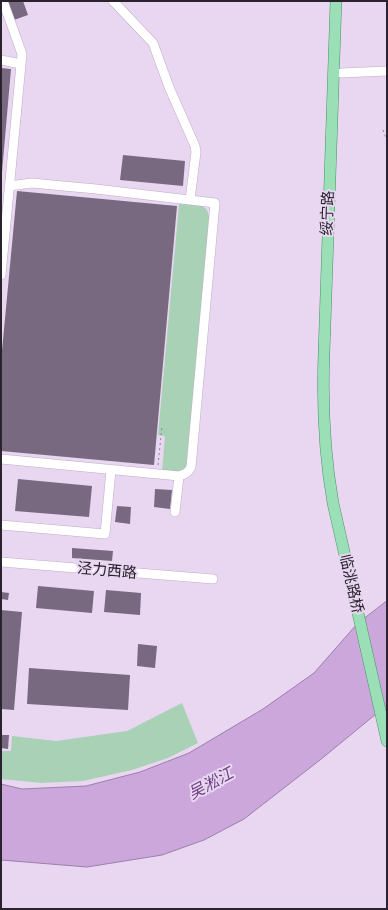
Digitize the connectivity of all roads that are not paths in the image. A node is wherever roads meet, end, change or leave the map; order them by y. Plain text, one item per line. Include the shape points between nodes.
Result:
1 (3, 1) edge
2 (113, 1) edge
3 (336, 1) edge
4 (343, 1) edge
5 (1, 60) edge
6 (21, 64) junction
7 (387, 71) edge
8 (341, 73) junction
9 (9, 186) junction
10 (190, 200) junction
11 (1, 275) edge
12 (327, 425) junction
13 (1, 460) edge
14 (112, 470) junction
15 (179, 476) junction
16 (175, 512) dead end
17 (1, 525) edge
18 (1, 562) edge
19 (213, 579) dead end
20 (387, 709) edge
21 (387, 741) edge

1 - 6 street via 22,54
2 - 10 street via 153,43 169,88 195,146
3 - 12 main road, 绥宁路 via 324,353
4 - 8 main road, 绥宁路
5 - 6 street
6 - 9 street
7 - 8 street
8 - 12 main road, 绥宁路
9 - 10 street via 32,183
9 - 11 street
10 - 15 street via 215,203 191,467 189,472
12 - 20 main road, 临洮路桥 via 340,502
12 - 21 main road, 临洮路桥 via 327,464 334,509
13 - 14 street
14 - 15 street
14 - 17 street via 105,534
15 - 16 street
18 - 19 street, 泾力西路

